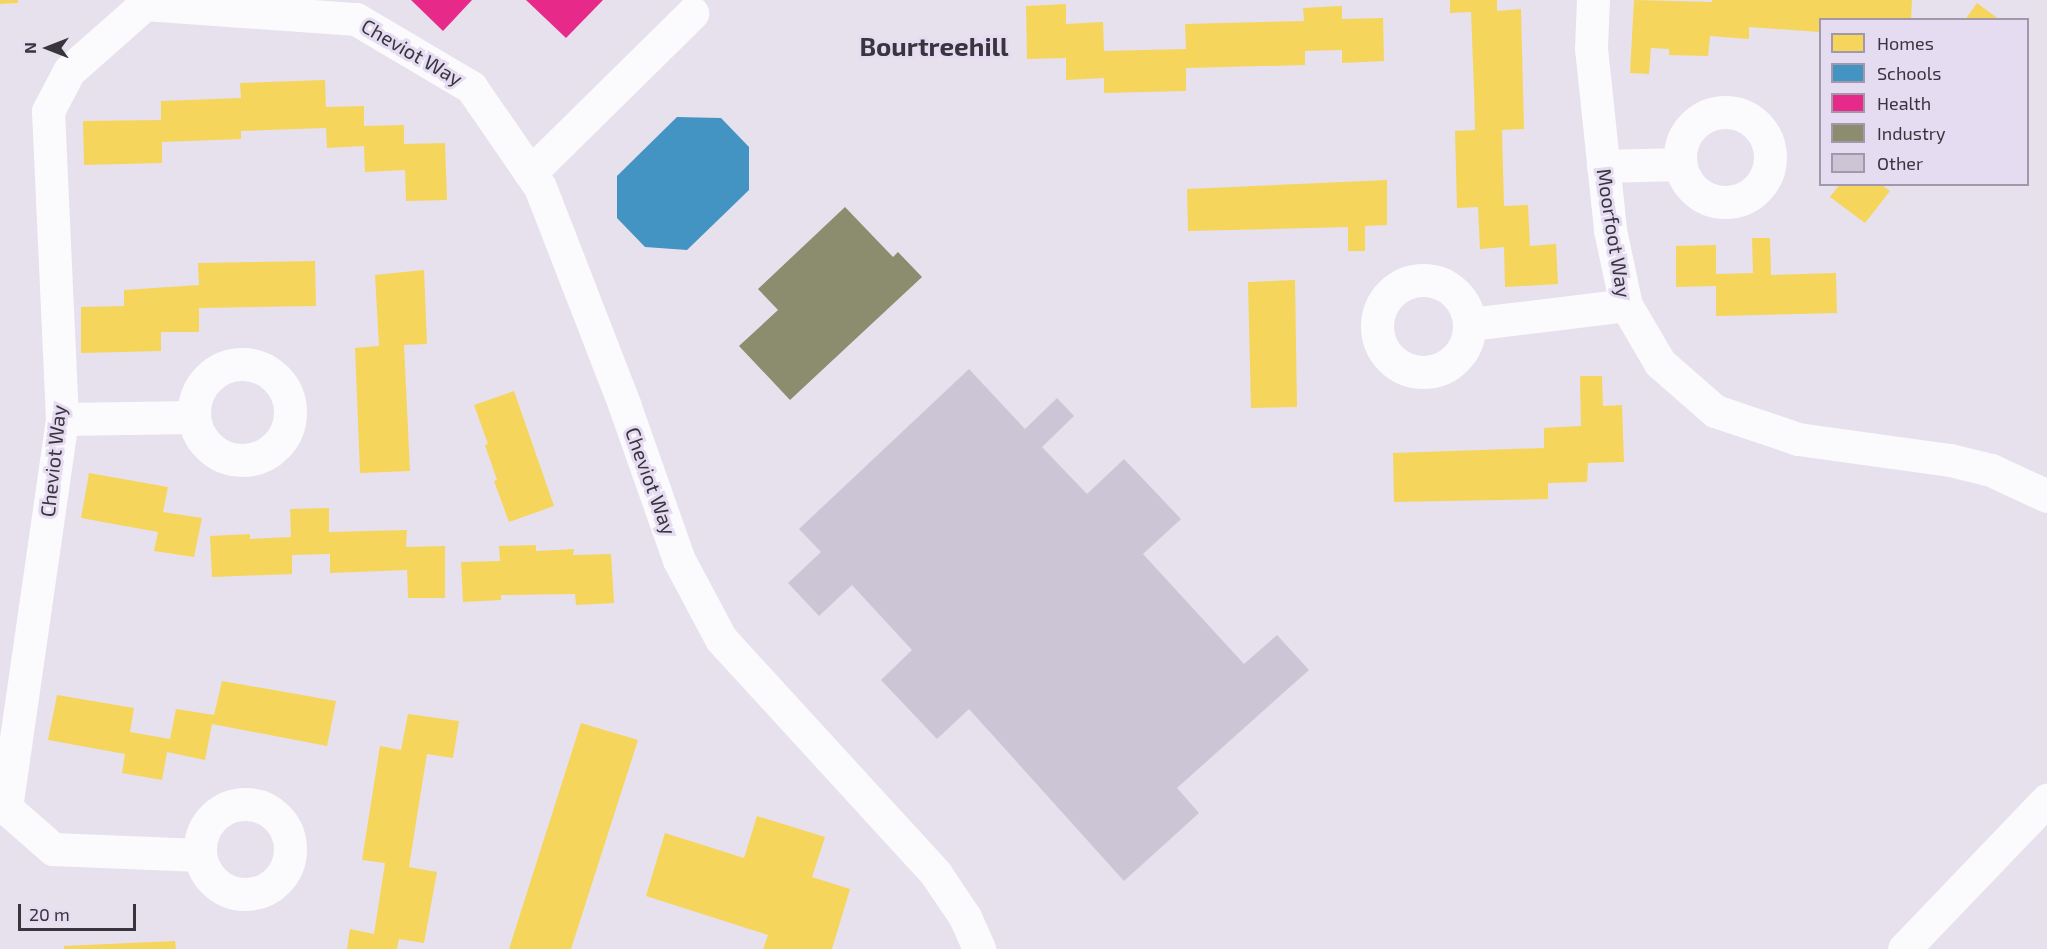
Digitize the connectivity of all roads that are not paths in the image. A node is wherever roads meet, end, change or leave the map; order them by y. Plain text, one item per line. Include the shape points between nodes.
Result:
1 (1593, 0) edge
2 (145, 2) edge
3 (692, 13) dead end
4 (1680, 164) dead end
5 (1603, 166) junction
6 (530, 173) junction
7 (1626, 305) junction
8 (1470, 324) dead end
9 (194, 417) dead end
10 (62, 419) junction
11 (2047, 496) edge
12 (2047, 800) edge
13 (200, 855) dead end
14 (979, 949) edge
15 (1904, 949) edge

1 - 5 street, Moorfoot Way via 1591,48
2 - 6 street, Cheviot Way via 356,19 471,87
2 - 10 street, Cheviot Way via 69,71 48,111
3 - 6 street
4 - 5 street
5 - 7 street, Moorfoot Way via 1610,230
6 - 14 street, Cheviot Way via 540,187 624,404 679,560 721,639 936,874
7 - 8 street
7 - 11 street, Moorfoot Way via 1660,363 1715,411 1798,439 1950,460 1991,470
9 - 10 street
10 - 13 street, Cheviot Way via 6,808 53,849
12 - 15 street

